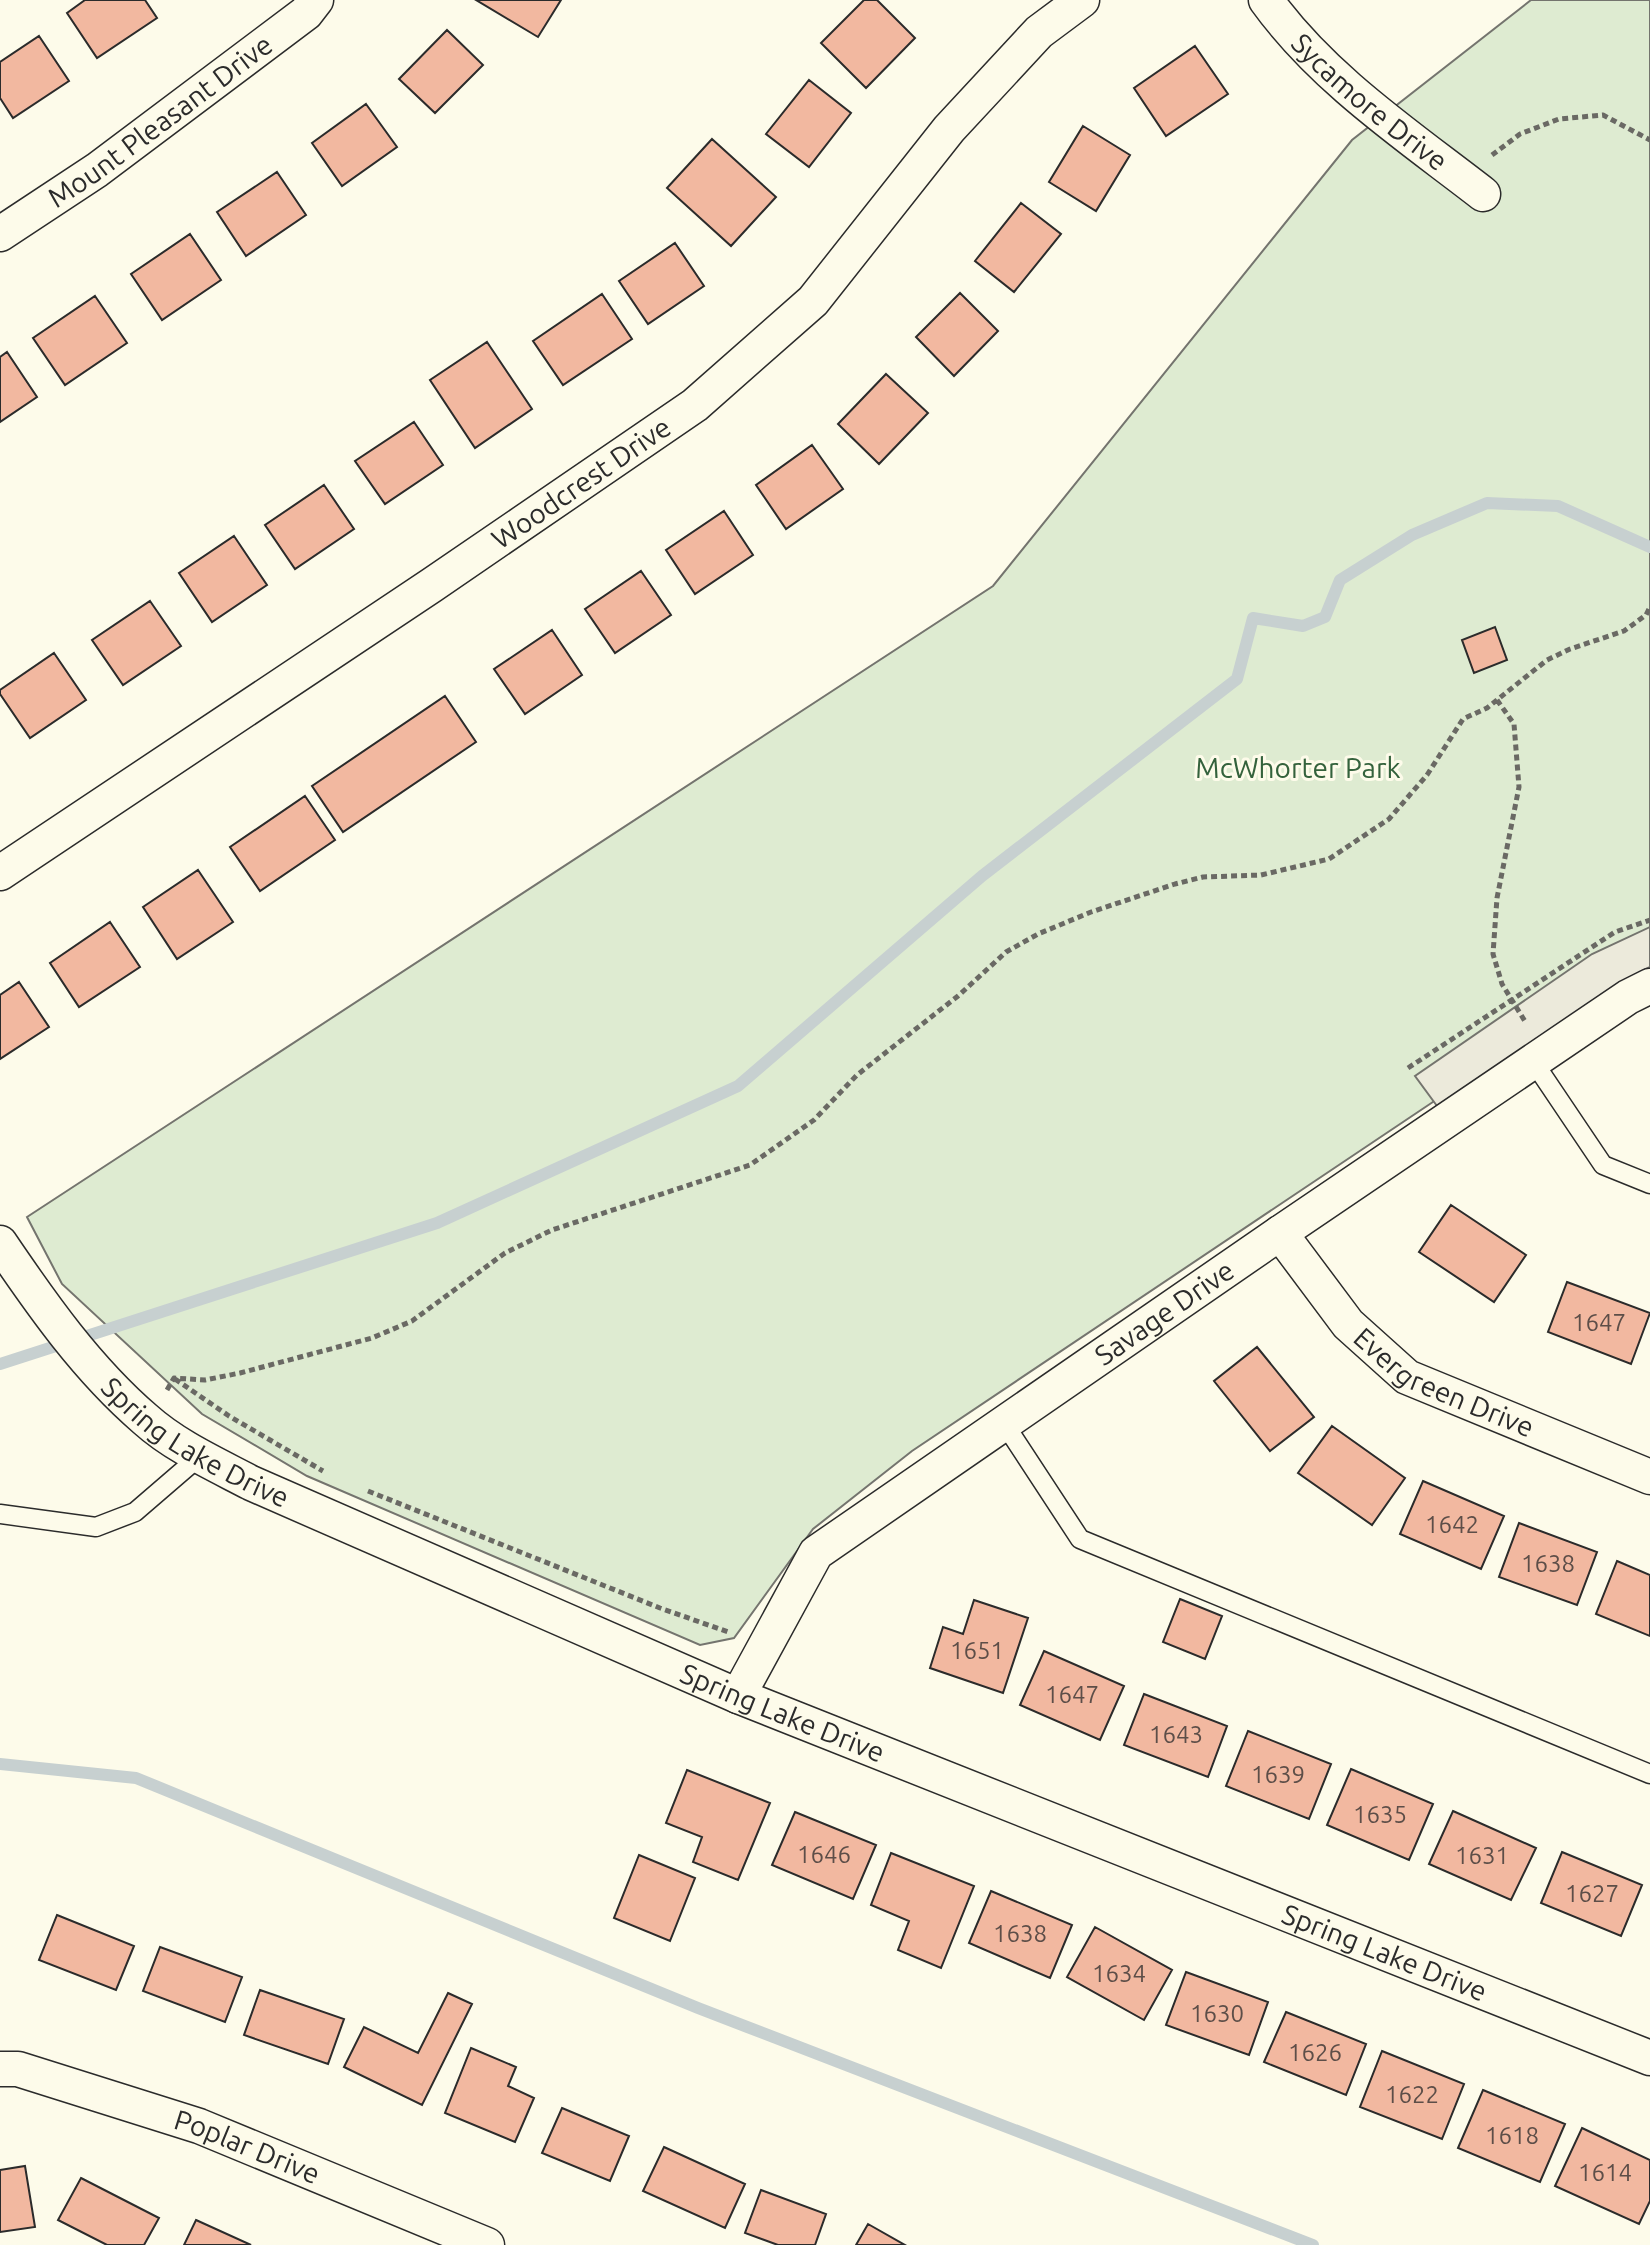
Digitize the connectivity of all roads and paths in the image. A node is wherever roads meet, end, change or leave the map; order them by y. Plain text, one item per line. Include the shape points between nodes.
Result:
1 (316, 0) edge
2 (1082, 0) edge
3 (1266, 0) edge
4 (1650, 140) edge
5 (1473, 186) joint
6 (0, 234) edge
7 (1650, 607) edge
8 (1497, 700) junction
9 (0, 873) edge
10 (1650, 920) edge
11 (1650, 986) edge
12 (1511, 999) junction
13 (1539, 1057) junction
14 (1408, 1068) dead end
15 (1650, 1184) edge
16 (1280, 1233) junction
17 (0, 1243) edge
18 (174, 1378) junction
19 (147, 1421) junction
20 (1004, 1423) junction
21 (200, 1456) junction
22 (332, 1475) dead end
23 (1650, 1477) edge
24 (354, 1485) dead end
25 (0, 1514) edge
26 (764, 1648) junction
27 (738, 1696) junction
28 (1650, 1774) edge
29 (1650, 2058) edge
30 (0, 2069) edge
31 (486, 2245) edge

1 - 6 street, Mount Pleasant Drive via 306,13 97,170
2 - 9 street, Woodcrest Drive via 1039,32 949,129 813,301 695,405
3 - 5 street, Sycamore Drive via 1288,30 1353,92
4 - 5 path via 1603,115 1559,119 1520,134
7 - 8 path via 1624,631 1547,660
8 - 12 path via 1514,724 1519,787 1497,898 1493,954
8 - 18 path via 1463,719 1399,808 1358,841 1329,859 1261,875 1203,877 1175,884 1038,934 1006,952 857,1075 814,1120 750,1165 552,1230 505,1253 412,1321 372,1338 229,1376
10 - 12 path via 1615,932
11 - 13 street, Savage Drive
12 - 13 path
12 - 14 path
13 - 15 lane via 1603,1165
13 - 16 street, Savage Drive
16 - 20 street, Savage Drive
16 - 23 street, Evergreen Drive via 1348,1324 1407,1377
17 - 19 street, Spring Lake Drive via 73,1343
18 - 19 path
18 - 22 path
19 - 21 street, Spring Lake Drive
20 - 26 street, Savage Drive via 816,1553
20 - 28 lane via 1080,1539
21 - 25 lane via 135,1512 96,1527
21 - 27 street, Spring Lake Drive
24 - 26 path
26 - 27 street, Savage Drive
27 - 29 street, Spring Lake Drive
30 - 31 street, Poplar Drive via 18,2069 199,2126

